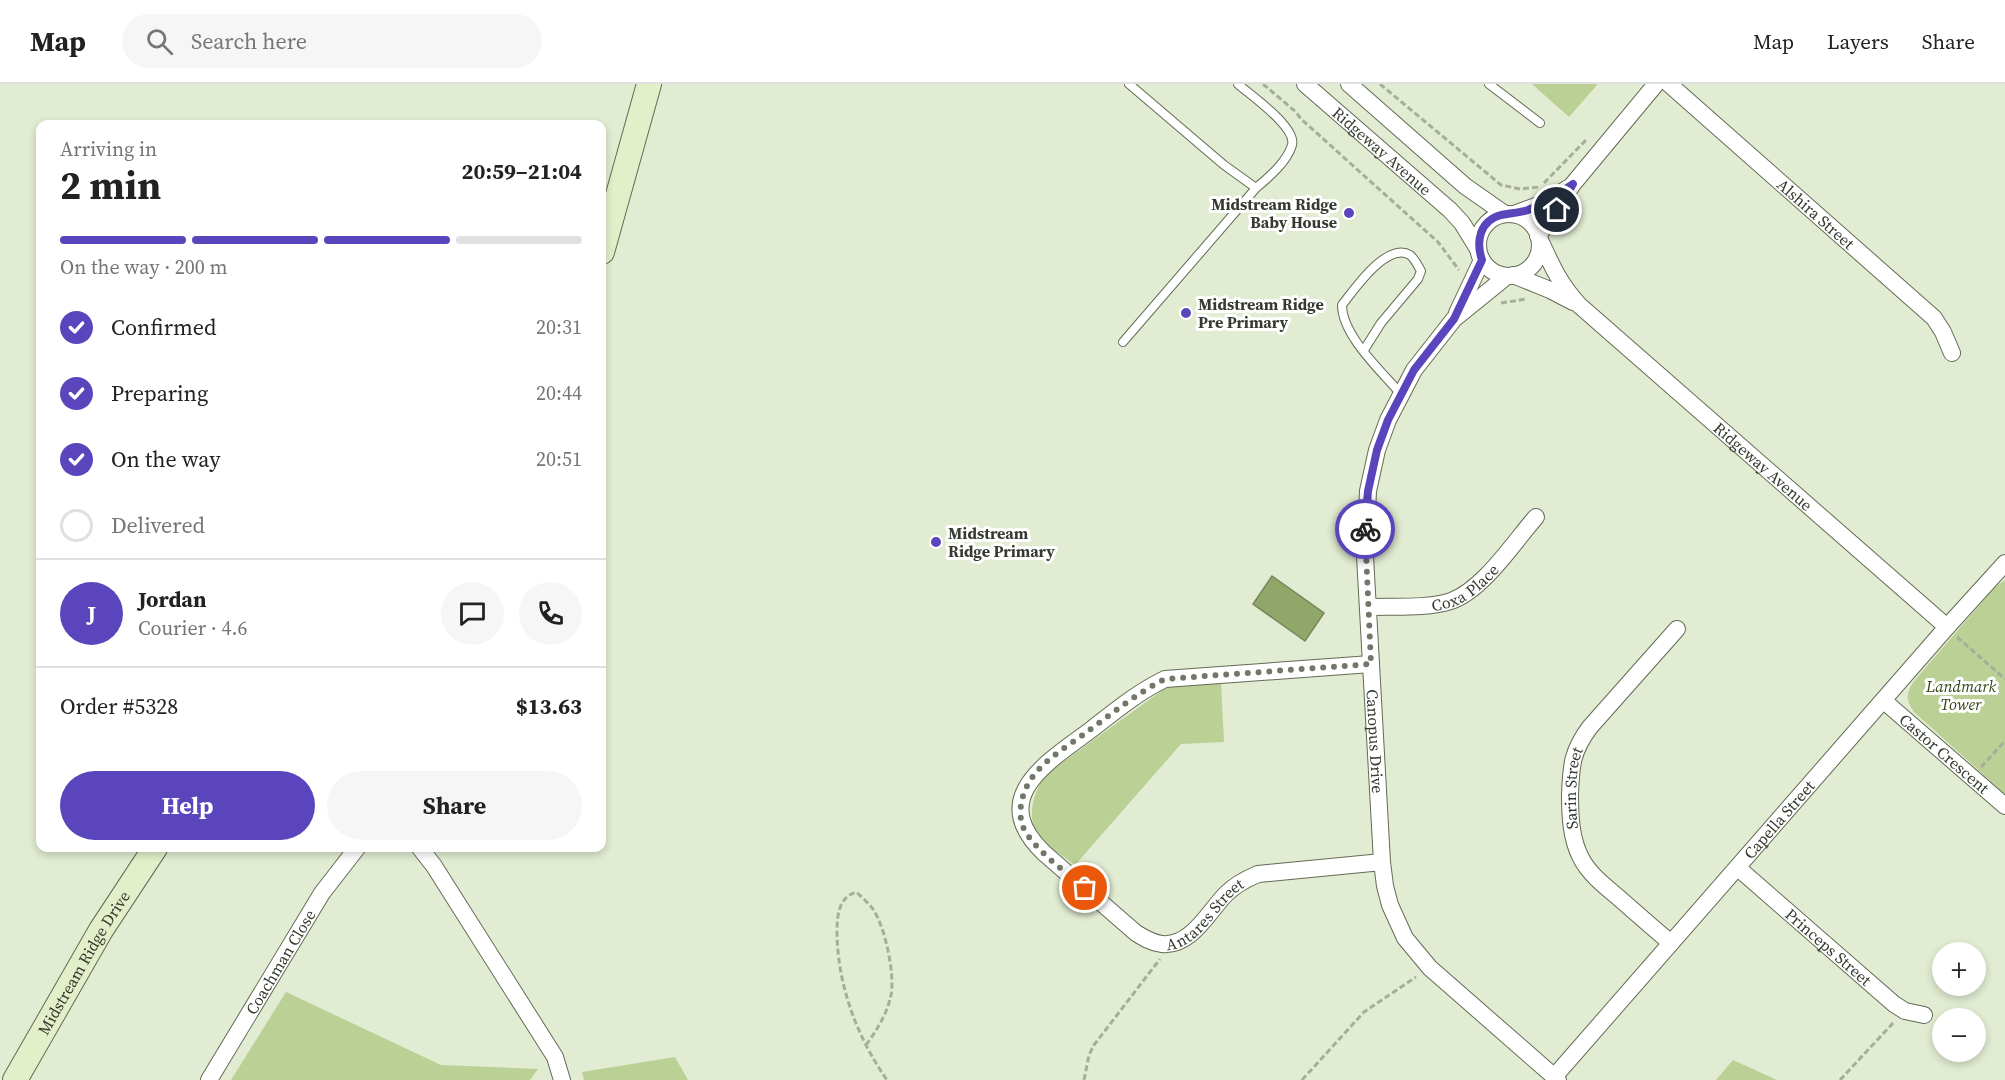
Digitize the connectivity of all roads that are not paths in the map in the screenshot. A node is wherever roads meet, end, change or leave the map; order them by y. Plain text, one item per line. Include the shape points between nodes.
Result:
1 (649, 84) edge
2 (1129, 84) edge
3 (1238, 84) edge
4 (1305, 84) edge
5 (1349, 84) edge
6 (1489, 84) edge
7 (1656, 84) edge
8 (1669, 84) edge
9 (1137, 88) edge
10 (1540, 123) dead end
11 (1573, 184) junction
12 (1256, 188) junction
13 (1510, 214) junction
14 (606, 238) edge
15 (1539, 238) junction
16 (1480, 254) junction
17 (1510, 276) junction
18 (1579, 305) junction
19 (1454, 319) junction
20 (1123, 342) dead end
21 (1364, 350) junction
22 (1952, 353) dead end
23 (1400, 393) junction
24 (1536, 516) dead end
25 (2005, 563) edge
26 (1368, 607) junction
27 (1947, 627) junction
28 (1677, 629) dead end
29 (1371, 664) junction
30 (1884, 701) junction
31 (2005, 806) edge
32 (152, 852) edge
33 (354, 852) edge
34 (423, 852) edge
35 (1382, 862) junction
36 (1738, 868) junction
37 (1671, 943) junction
38 (1924, 1016) dead end
39 (1556, 1078) edge
40 (15, 1080) edge
41 (209, 1080) edge
42 (562, 1080) edge

1 - 14 street
2 - 9 lane
3 - 12 lane via 1284,124 1293,138 1287,155
4 - 16 street, Ridgeway Avenue via 1443,204 1462,223
5 - 13 street, Ridgeway Avenue via 1465,186
6 - 10 lane
7 - 11 street
8 - 22 street, Alshira Street via 1934,318
9 - 12 lane
11 - 13 street via 1546,202
11 - 15 street
12 - 20 lane
13 - 15 street via 1524,217
13 - 16 street via 1488,222 1479,239
15 - 17 street via 1537,259 1523,273
15 - 18 street, Ridgeway Avenue via 1554,272
16 - 17 street via 1488,268
16 - 19 street, Canopus Drive
17 - 18 street, Ridgeway Avenue
17 - 19 street, Canopus Drive
18 - 27 street, Ridgeway Avenue
19 - 23 street, Canopus Drive
21 - 21 lane via 1345,322 1342,304 1382,258 1401,252 1410,255 1421,271 1418,279
21 - 23 lane
23 - 26 street, Canopus Drive via 1377,450 1368,491
24 - 26 street, Coxa Place via 1482,580 1463,596 1434,604
25 - 27 street, Capella Street
26 - 29 street, Canopus Drive
27 - 30 street, Capella Street
28 - 37 street, Sarin Street via 1578,742 1571,768 1570,807 1572,831 1581,859 1599,880
29 - 35 street, Canopus Drive
29 - 35 street, Antares Street via 1165,679 1047,762 1027,786 1021,813 1031,840 1136,933 1162,944 1185,938 1226,894 1241,881 1258,874
30 - 31 street, Castor Crescent
30 - 36 street, Capella Street
32 - 40 street, Midstream Ridge Drive via 101,930
33 - 41 street, Coachman Close via 322,893
34 - 42 street via 555,1057
35 - 39 street, Canopus Drive via 1396,922 1430,968
36 - 37 street, Capella Street
36 - 38 street, Princeps Street via 1894,1004
37 - 39 street, Capella Street

